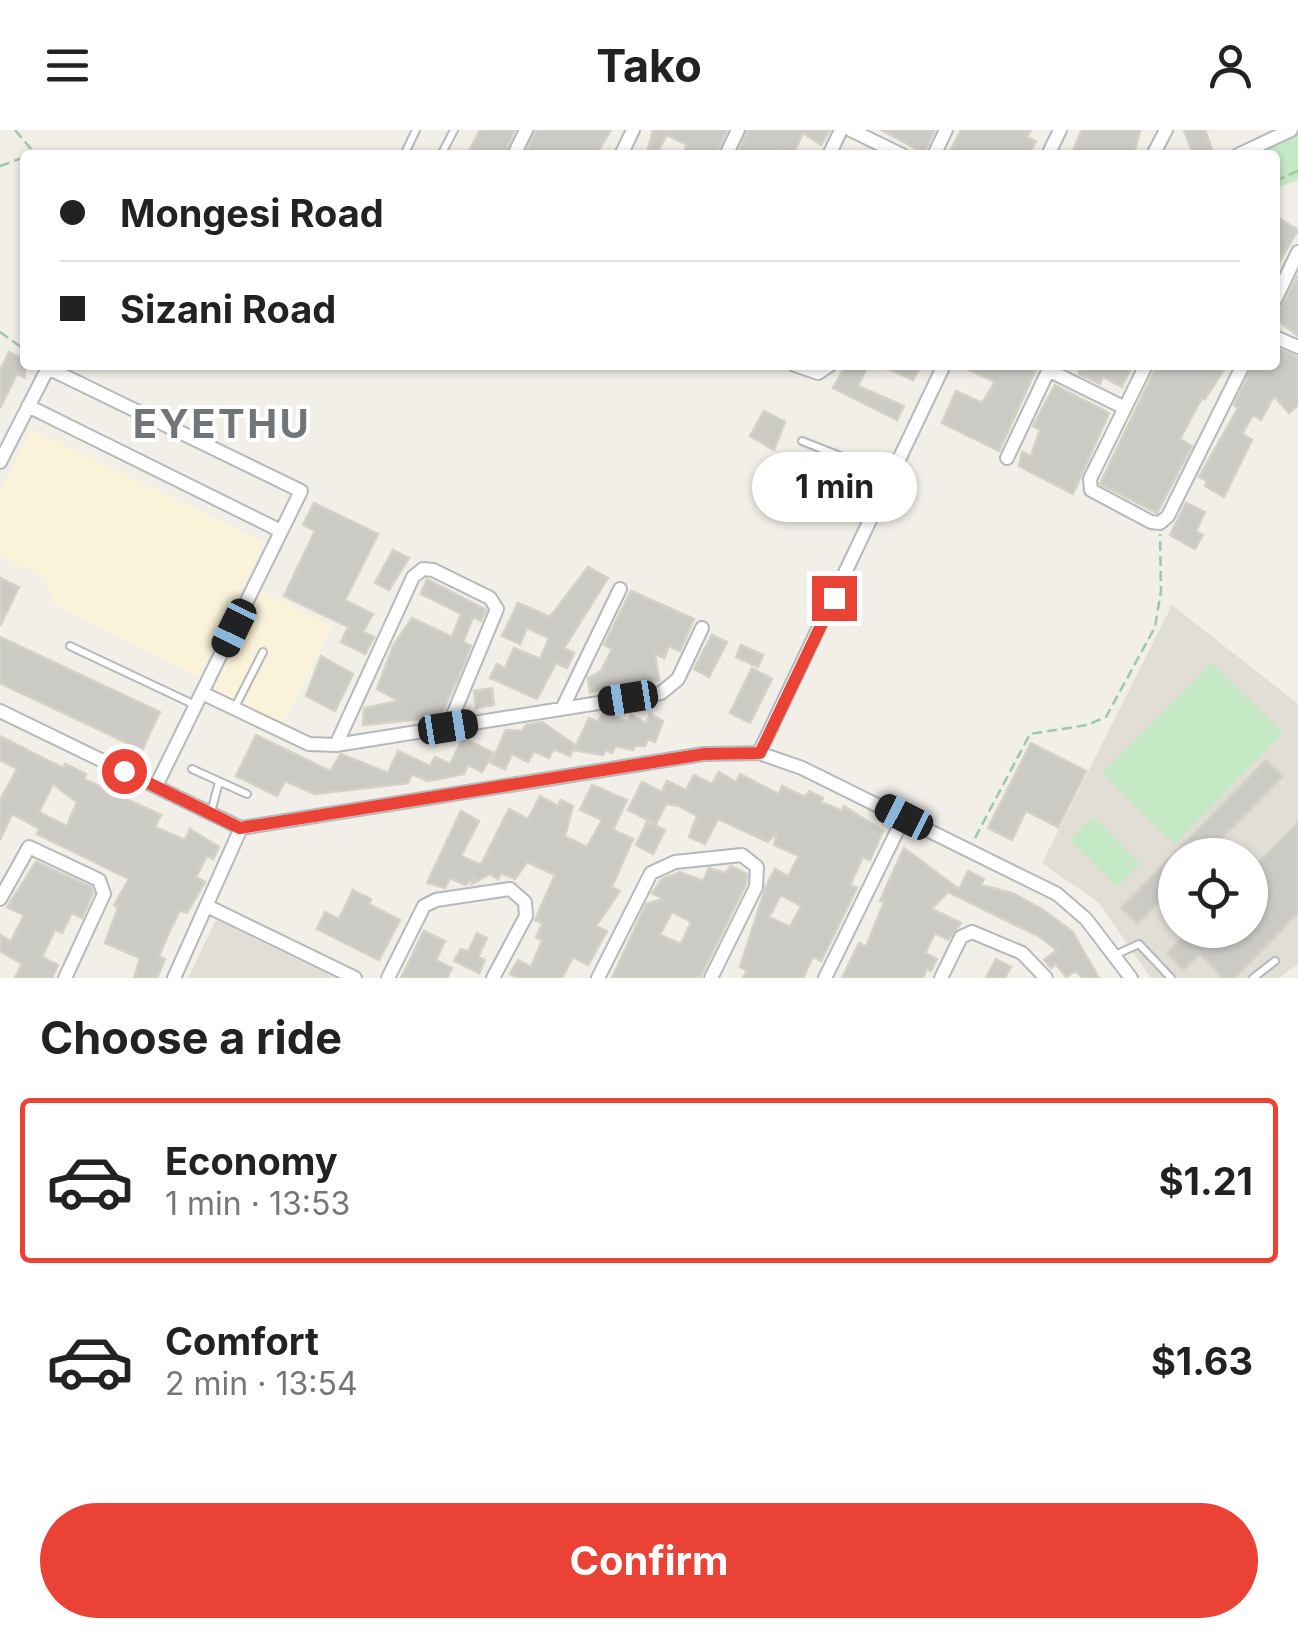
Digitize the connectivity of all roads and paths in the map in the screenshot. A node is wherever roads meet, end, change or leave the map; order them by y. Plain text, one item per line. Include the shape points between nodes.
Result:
1 (851, 130) edge
2 (1291, 130) edge
3 (892, 150) edge
4 (1249, 150) edge
5 (1298, 252) edge
6 (1280, 290) edge
7 (47, 370) edge
8 (52, 370) edge
9 (942, 370) edge
10 (1049, 370) edge
11 (1054, 370) edge
12 (1144, 370) edge
13 (1241, 370) edge
14 (28, 406) junction
15 (1125, 408) junction
16 (802, 441) dead end
17 (1007, 458) dead end
18 (0, 462) edge
19 (892, 477) junction
20 (1160, 523) junction
21 (281, 531) junction
22 (620, 589) dead end
23 (702, 628) dead end
24 (70, 646) dead end
25 (263, 652) dead end
26 (199, 699) junction
27 (234, 708) junction
28 (562, 709) junction
29 (0, 711) edge
30 (448, 727) junction
31 (336, 744) junction
32 (760, 753) junction
33 (192, 769) dead end
34 (219, 782) junction
35 (156, 786) junction
36 (247, 794) dead end
37 (210, 813) junction
38 (904, 817) junction
39 (240, 828) junction
40 (970, 849) junction
41 (0, 900) edge
42 (209, 907) junction
43 (1114, 956) junction
44 (1275, 961) dead end
45 (65, 978) edge
46 (174, 978) edge
47 (354, 978) edge
48 (388, 978) edge
49 (493, 978) edge
50 (598, 978) edge
51 (711, 978) edge
52 (824, 978) edge
53 (940, 978) edge
54 (1046, 978) edge
55 (1131, 978) edge
56 (1171, 978) edge
57 (1253, 978) edge

1 - 3 street
2 - 4 street
5 - 6 street
7 - 14 street
8 - 21 street via 301,491
9 - 19 street
10 - 17 street
11 - 15 street
12 - 15 street
13 - 20 street
14 - 18 street
14 - 21 street
15 - 20 street via 1091,490
16 - 19 lane
19 - 32 street
20 - 40 path via 1155,627 1106,717 1030,734
21 - 26 street
22 - 28 street
23 - 28 street via 668,690
24 - 26 lane
25 - 27 lane
26 - 27 street
26 - 35 street
27 - 31 street via 309,744
28 - 30 street
29 - 35 street
30 - 31 street
30 - 31 street via 497,609 490,598 423,569 413,577
32 - 38 street
32 - 39 street via 704,754
33 - 34 lane
34 - 36 lane
34 - 37 lane
35 - 37 street
37 - 39 street
38 - 40 street
38 - 52 street
39 - 42 street
40 - 43 street via 1057,894
41 - 45 street via 29,848 99,880 104,894
42 - 46 street
42 - 47 street
43 - 55 street
43 - 56 lane via 1140,944
44 - 57 lane
48 - 49 street via 424,906 510,889 525,902 526,916
50 - 51 street via 651,873 675,862 742,855 757,867 756,888
53 - 54 street via 958,942 972,932 1022,952

